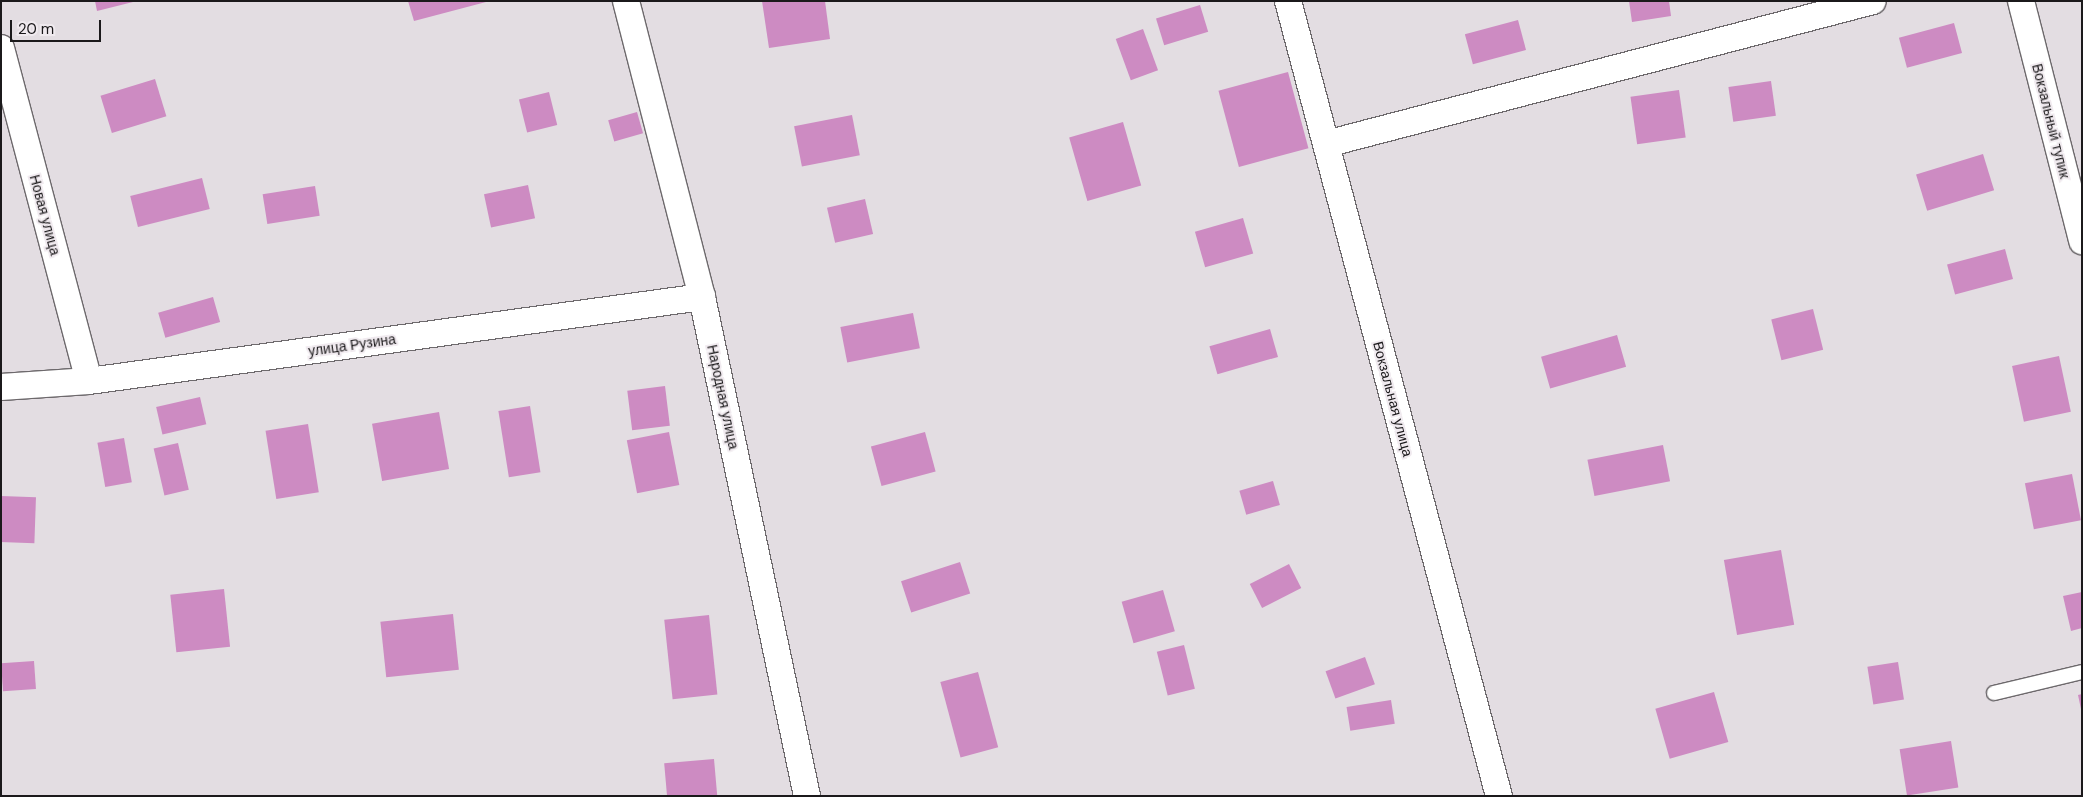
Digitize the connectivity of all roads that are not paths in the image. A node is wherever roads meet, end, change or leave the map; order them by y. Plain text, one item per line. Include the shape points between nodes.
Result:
1 (626, 1) edge
2 (1288, 1) edge
3 (1873, 1) edge
4 (2021, 1) edge
5 (1, 48) edge
6 (1326, 144) junction
7 (2082, 241) edge
8 (702, 297) junction
9 (89, 381) junction
10 (1, 387) edge
11 (2082, 672) edge
12 (1994, 693) dead end
13 (807, 796) edge
14 (1499, 796) edge

1 - 8 street, Народная улица
2 - 6 street, Вокзальная улица
3 - 6 street
4 - 7 street, Вокзальный тупик
5 - 9 street, Новая улица
6 - 14 street, Вокзальная улица
8 - 9 street, улица Рузина
8 - 13 street, Народная улица
9 - 10 street, улица Рузина
11 - 12 lane

